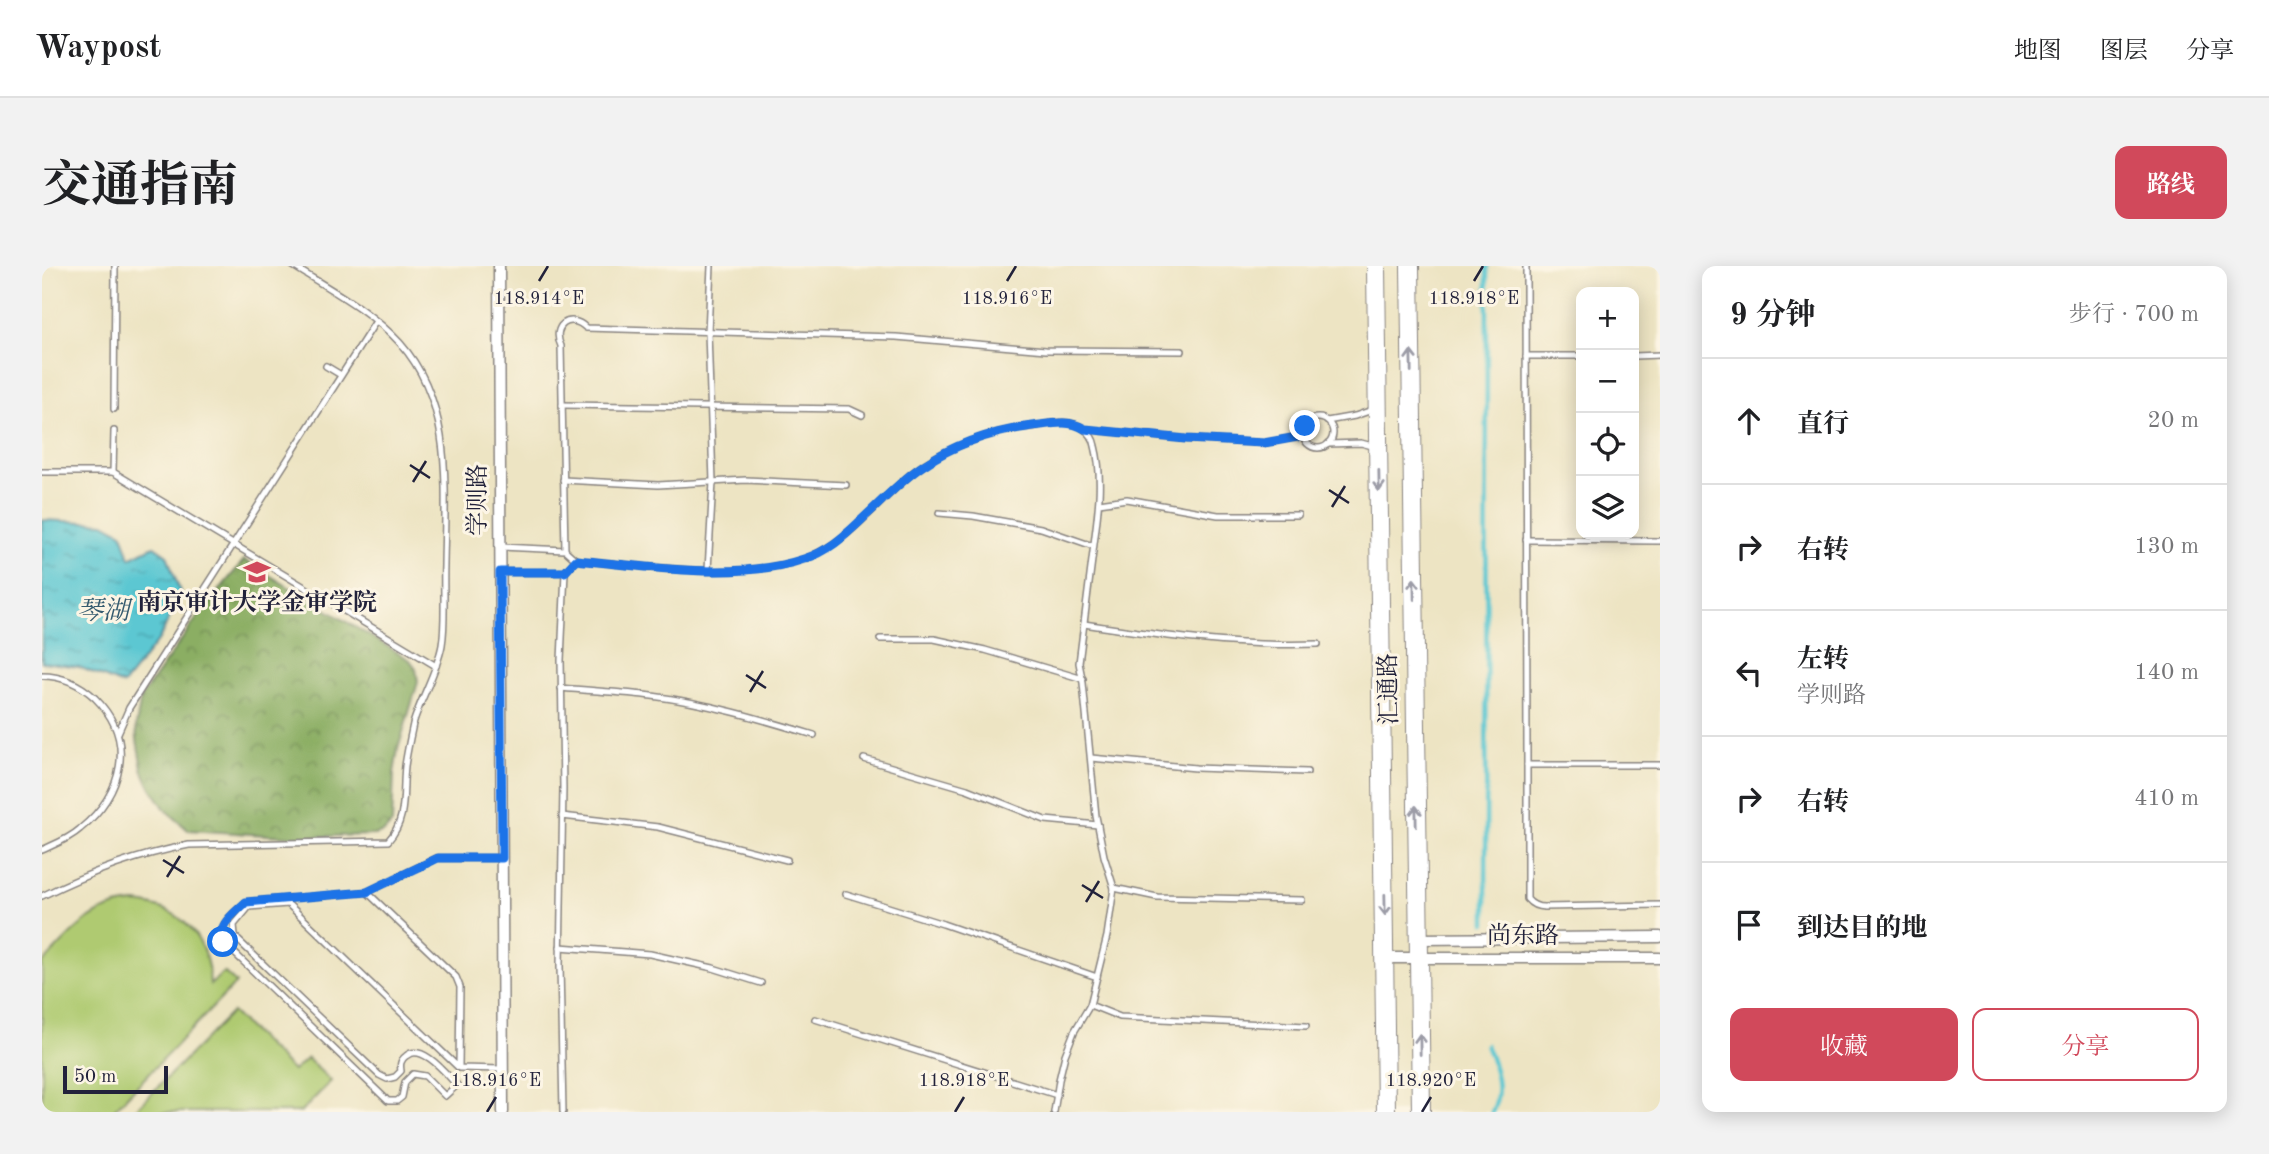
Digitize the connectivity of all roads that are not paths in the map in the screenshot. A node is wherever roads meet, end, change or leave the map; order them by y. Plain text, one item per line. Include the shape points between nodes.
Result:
1 (115, 266) edge
2 (293, 266) edge
3 (499, 266) edge
4 (711, 266) edge
5 (1376, 266) edge
6 (1410, 266) edge
7 (1526, 266) edge
8 (376, 321) junction
9 (708, 332) junction
10 (1182, 351) dead end
11 (1660, 355) edge
12 (1526, 356) junction
13 (1576, 356) edge
14 (1639, 356) edge
15 (326, 366) dead end
16 (341, 375) junction
17 (562, 405) junction
18 (712, 407) junction
19 (1378, 408) junction
20 (114, 410) dead end
21 (862, 415) dead end
22 (1327, 421) junction
23 (1085, 429) junction
24 (114, 431) dead end
25 (1303, 436) junction
26 (1328, 444) junction
27 (1379, 447) junction
28 (42, 472) edge
29 (113, 472) junction
30 (564, 480) junction
31 (713, 482) junction
32 (846, 485) dead end
33 (1099, 503) junction
34 (939, 513) dead end
35 (1298, 515) dead end
36 (1527, 540) junction
37 (1660, 541) edge
38 (233, 544) junction
39 (1093, 546) junction
40 (500, 547) junction
41 (565, 550) junction
42 (576, 560) junction
43 (708, 570) junction
44 (500, 572) junction
45 (565, 572) junction
46 (1084, 624) junction
47 (880, 639) dead end
48 (1318, 644) dead end
49 (436, 666) junction
50 (42, 676) edge
51 (1083, 679) junction
52 (561, 688) junction
53 (118, 733) junction
54 (814, 735) dead end
55 (1091, 758) junction
56 (864, 759) dead end
57 (1527, 765) junction
58 (1660, 765) edge
59 (1307, 772) dead end
60 (562, 816) junction
61 (1098, 825) junction
62 (42, 850) edge
63 (502, 858) junction
64 (786, 860) dead end
65 (1114, 888) junction
66 (367, 892) junction
67 (846, 894) dead end
68 (42, 896) edge
69 (1302, 900) dead end
70 (1660, 905) edge
71 (1660, 937) edge
72 (1418, 939) junction
73 (560, 947) junction
74 (1385, 958) junction
75 (1418, 958) junction
76 (1660, 958) edge
77 (1097, 977) junction
78 (761, 983) dead end
79 (1090, 1005) junction
80 (816, 1019) dead end
81 (1306, 1026) dead end
82 (459, 1068) junction
83 (502, 1069) junction
84 (1057, 1095) junction
85 (503, 1112) edge
86 (563, 1112) edge
87 (1054, 1112) edge
88 (1386, 1112) edge
89 (1421, 1112) edge

1 - 20 lane
2 - 8 lane
3 - 40 street, 学则路
4 - 9 lane
5 - 19 main road, 汇通路
72 -> 6 main road, 汇通路
7 - 12 lane
8 - 16 lane
8 - 49 lane via 401,344 428,384 440,429 446,489 442,643
9 - 10 lane via 896,337 1046,350
9 - 17 lane via 586,327 574,320 564,323 557,336
9 - 18 lane
11 - 14 lane
12 - 13 lane
12 - 36 lane
15 - 16 lane
16 - 38 lane
17 - 18 lane
17 - 30 lane
18 - 21 lane via 849,409
18 - 31 lane
19 - 22 lane
19 - 27 main road, 汇通路
22 - 25 lane via 1312,419
22 - 26 lane via 1333,435
23 - 25 lane via 1264,443
23 - 33 lane via 1095,445
23 - 43 lane via 1065,422 983,436 925,464 833,546 818,554 751,569
24 - 29 lane
25 - 26 lane via 1313,447
26 - 27 lane
27 -> 74 main road, 汇通路
28 - 29 lane
29 - 38 lane
30 - 31 lane via 658,485
30 - 41 lane
31 - 32 lane
31 - 43 lane
33 - 35 lane via 1127,499 1218,515
33 - 39 lane
34 - 39 lane via 1041,528
36 - 37 lane
36 - 57 lane
38 - 49 lane
38 - 53 lane via 129,708
39 - 46 lane
40 - 41 lane
40 - 44 street, 学则路
41 - 42 lane
42 - 43 lane
42 - 45 lane
44 - 45 lane
44 - 63 street, 学则路
45 - 52 lane
46 - 48 lane via 1184,639
46 - 51 lane via 1079,663
47 - 51 lane via 934,639
49 - 68 lane via 411,736 401,821 388,841 189,845 102,868
50 - 53 lane via 69,681 88,691 109,712
51 - 55 lane
52 - 54 lane via 688,702
52 - 60 lane
53 - 62 lane via 120,768 111,792 79,830
55 - 59 lane
55 - 61 lane
56 - 61 lane via 967,789 1045,820
57 - 58 lane
57 - 70 lane via 1527,899 1544,907
60 - 64 lane via 658,827
60 - 73 lane
61 - 65 lane
63 - 66 lane via 438,858
63 - 83 street, 学则路
65 - 69 lane via 1157,897
65 - 77 lane
66 - 82 lane via 456,976 460,987
66 - 82 lane via 246,902 223,925 221,938 388,1101 402,1097 405,1082 414,1074 425,1076 445,1097 457,1085 419,1053 404,1057 396,1077 379,1075 238,940 234,925 249,907 288,905
67 - 77 lane
71 - 72 street, 尚东路
72 - 75 main road, 汇通路
73 - 78 lane via 650,954
73 - 86 lane
74 - 75 street, 尚东路
74 - 88 main road, 汇通路
75 - 76 street, 尚东路
89 -> 75 main road, 汇通路
77 - 79 lane
79 - 81 lane via 1120,1017
79 - 84 lane via 1065,1055
80 - 84 lane
82 - 83 lane
83 - 85 street, 学则路
84 - 87 lane

